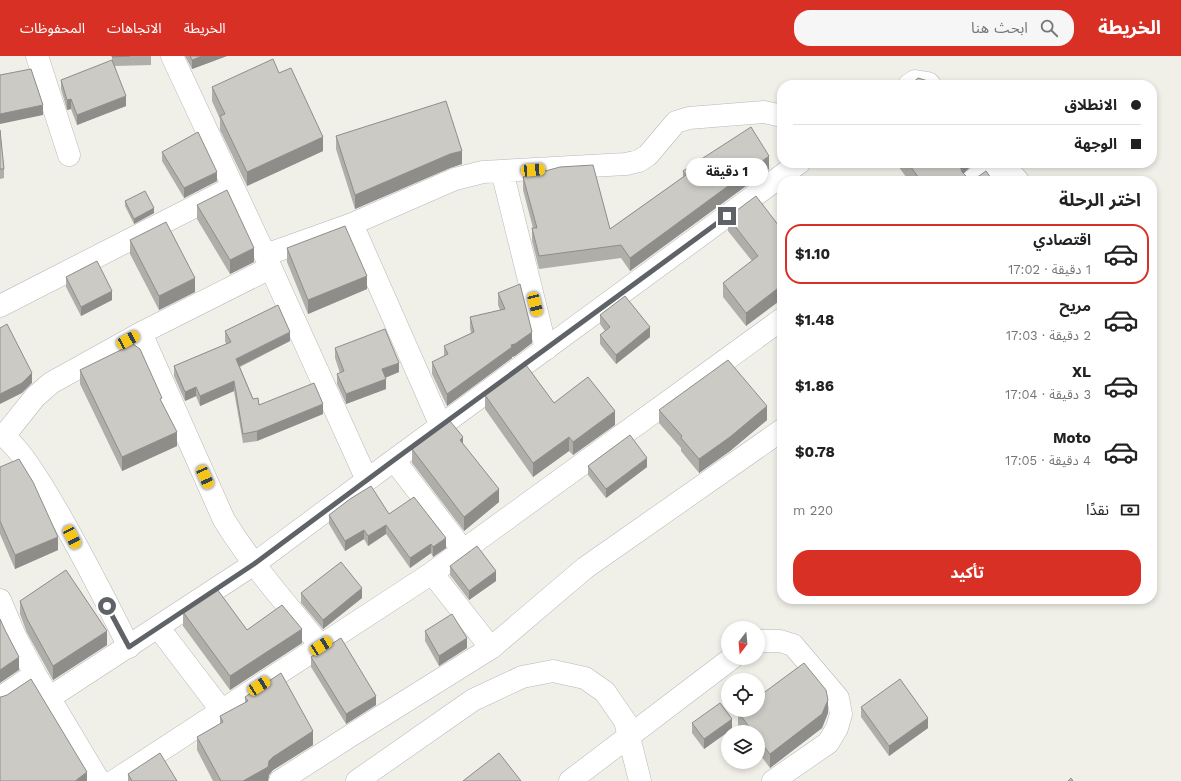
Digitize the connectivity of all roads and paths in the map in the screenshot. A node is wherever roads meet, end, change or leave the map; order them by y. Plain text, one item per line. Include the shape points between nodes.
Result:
1 (37, 56) edge
2 (172, 56) edge
3 (777, 115) edge
4 (69, 156) dead end
5 (792, 168) edge
6 (990, 168) edge
7 (1006, 168) edge
8 (502, 171) junction
9 (781, 176) edge
10 (979, 176) edge
11 (1014, 176) edge
12 (777, 179) edge
13 (233, 187) junction
14 (352, 224) junction
15 (268, 261) junction
16 (0, 306) edge
17 (777, 323) edge
18 (140, 333) junction
19 (546, 348) junction
20 (441, 426) junction
21 (777, 434) edge
22 (2, 435) edge
23 (394, 460) junction
24 (366, 480) junction
25 (463, 550) junction
26 (254, 564) junction
27 (432, 573) junction
28 (0, 600) edge
29 (158, 627) junction
30 (765, 641) edge
31 (321, 646) junction
32 (129, 647) junction
33 (491, 648) junction
34 (723, 665) edge
35 (35, 674) junction
36 (0, 698) edge
37 (49, 698) junction
38 (222, 710) junction
39 (629, 737) junction
40 (286, 779) edge
41 (99, 781) edge
42 (114, 781) edge
43 (357, 781) edge
44 (570, 781) edge
45 (640, 781) edge
46 (773, 781) edge

1 - 4 street
2 - 13 street
3 - 8 street via 764,112 688,118 676,122 640,161 626,164
5 - 9 street
6 - 10 street
7 - 11 street
8 - 14 street via 483,172 455,179
8 - 19 street
12 - 19 street
13 - 15 street
13 - 16 street
14 - 15 street
14 - 20 street
15 - 18 street
15 - 24 street
17 - 25 street
18 - 22 street via 51,383 35,397
18 - 26 street via 224,520
19 - 20 street
20 - 23 street
21 - 33 street via 585,568
22 - 32 street via 13,444 33,470 72,537
23 - 24 street
23 - 25 street
24 - 26 street
25 - 27 street
26 - 29 street
26 - 31 street
27 - 31 street
27 - 33 street
28 - 35 street
29 - 32 street
29 - 38 street
30 - 46 street via 780,641 793,645 838,698 841,714 837,728 828,743
31 - 38 street
32 - 37 street
33 - 40 street
34 - 39 street
35 - 36 street
35 - 37 street
37 - 41 street
38 - 42 street
39 - 43 street via 626,721 605,692 585,678 553,671 522,677 473,700
39 - 44 street
39 - 45 street

